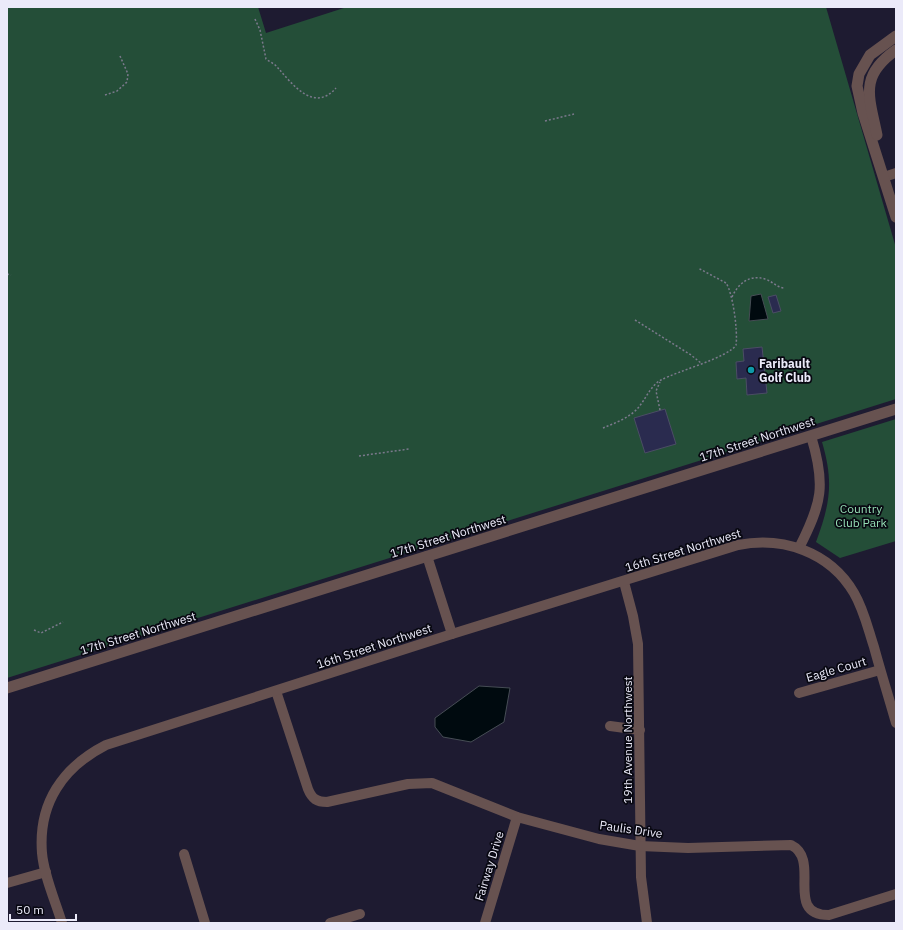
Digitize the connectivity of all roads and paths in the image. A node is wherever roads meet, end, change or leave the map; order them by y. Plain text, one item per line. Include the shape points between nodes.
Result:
1 (255, 19) dead end
2 (896, 36) edge
3 (896, 50) edge
4 (120, 56) dead end
5 (336, 88) dead end
6 (105, 95) dead end
7 (574, 114) dead end
8 (545, 121) dead end
9 (896, 173) edge
10 (884, 176) junction
11 (896, 217) edge
12 (698, 268) dead end
13 (7, 274) edge
14 (11, 275) dead end
15 (784, 288) dead end
16 (732, 297) junction
17 (634, 320) dead end
18 (701, 363) junction
19 (661, 380) junction
20 (896, 409) edge
21 (660, 410) dead end
22 (624, 419) junction
23 (626, 422) dead end
24 (603, 428) dead end
25 (811, 436) junction
26 (409, 449) dead end
27 (359, 456) dead end
28 (799, 548) junction
29 (428, 556) junction
30 (624, 582) junction
31 (63, 622) dead end
32 (34, 630) dead end
33 (452, 634) junction
34 (880, 670) junction
35 (7, 688) edge
36 (276, 691) junction
37 (799, 693) dead end
38 (896, 724) edge
39 (610, 726) dead end
40 (640, 730) junction
41 (517, 817) junction
42 (640, 846) junction
43 (184, 854) dead end
44 (46, 872) junction
45 (7, 884) edge
46 (896, 894) edge
47 (360, 914) dead end
48 (62, 923) edge
49 (205, 923) edge
50 (330, 923) edge
51 (485, 923) edge
52 (647, 923) edge

1 - 5 path via 266,59 279,69 291,84 314,98 327,96
2 - 10 street via 870,55 859,74 857,86 863,113
3 - 10 street via 876,66 870,84 869,97
4 - 6 path via 128,74 127,82 117,91
7 - 8 path
9 - 10 street
10 - 11 street
12 - 16 path via 726,283
13 - 14 path
15 - 16 path via 765,279 752,279 741,283
16 - 18 path via 736,345 731,352
17 - 18 path
18 - 19 path
19 - 21 path via 656,391
19 - 22 path via 637,409
20 - 25 street, 17th Street Northwest
22 - 23 path
22 - 24 path
25 - 28 street via 820,470 820,492 814,517
25 - 29 street, 17th Street Northwest
26 - 27 path
28 - 30 street, 16th Street Northwest via 771,542 747,543
28 - 34 street, 16th Street Northwest via 829,564 848,584 862,609
29 - 33 street
29 - 35 street, 17th Street Northwest
30 - 33 street, 16th Street Northwest
30 - 40 street, 19th Avenue Northwest via 638,644
31 - 32 path via 41,633
33 - 36 street, 16th Street Northwest
34 - 37 street, Eagle Court
34 - 38 street, 16th Street Northwest
36 - 41 street, Paulis Drive via 308,790 316,800 327,802 408,784 432,783
36 - 44 street, 16th Street Northwest via 106,745 89,753 61,780 45,814 42,853
39 - 40 street
40 - 42 street, 19th Avenue Northwest
41 - 42 street, Paulis Drive via 598,839
41 - 51 street, Fairway Drive
42 - 46 street, Paulis Drive via 688,848 791,845 798,848 802,855 805,900 814,913 821,915 829,915
42 - 52 street, 19th Avenue Northwest
43 - 49 street
44 - 45 street
44 - 48 street, 16th Street Northwest
47 - 50 street

